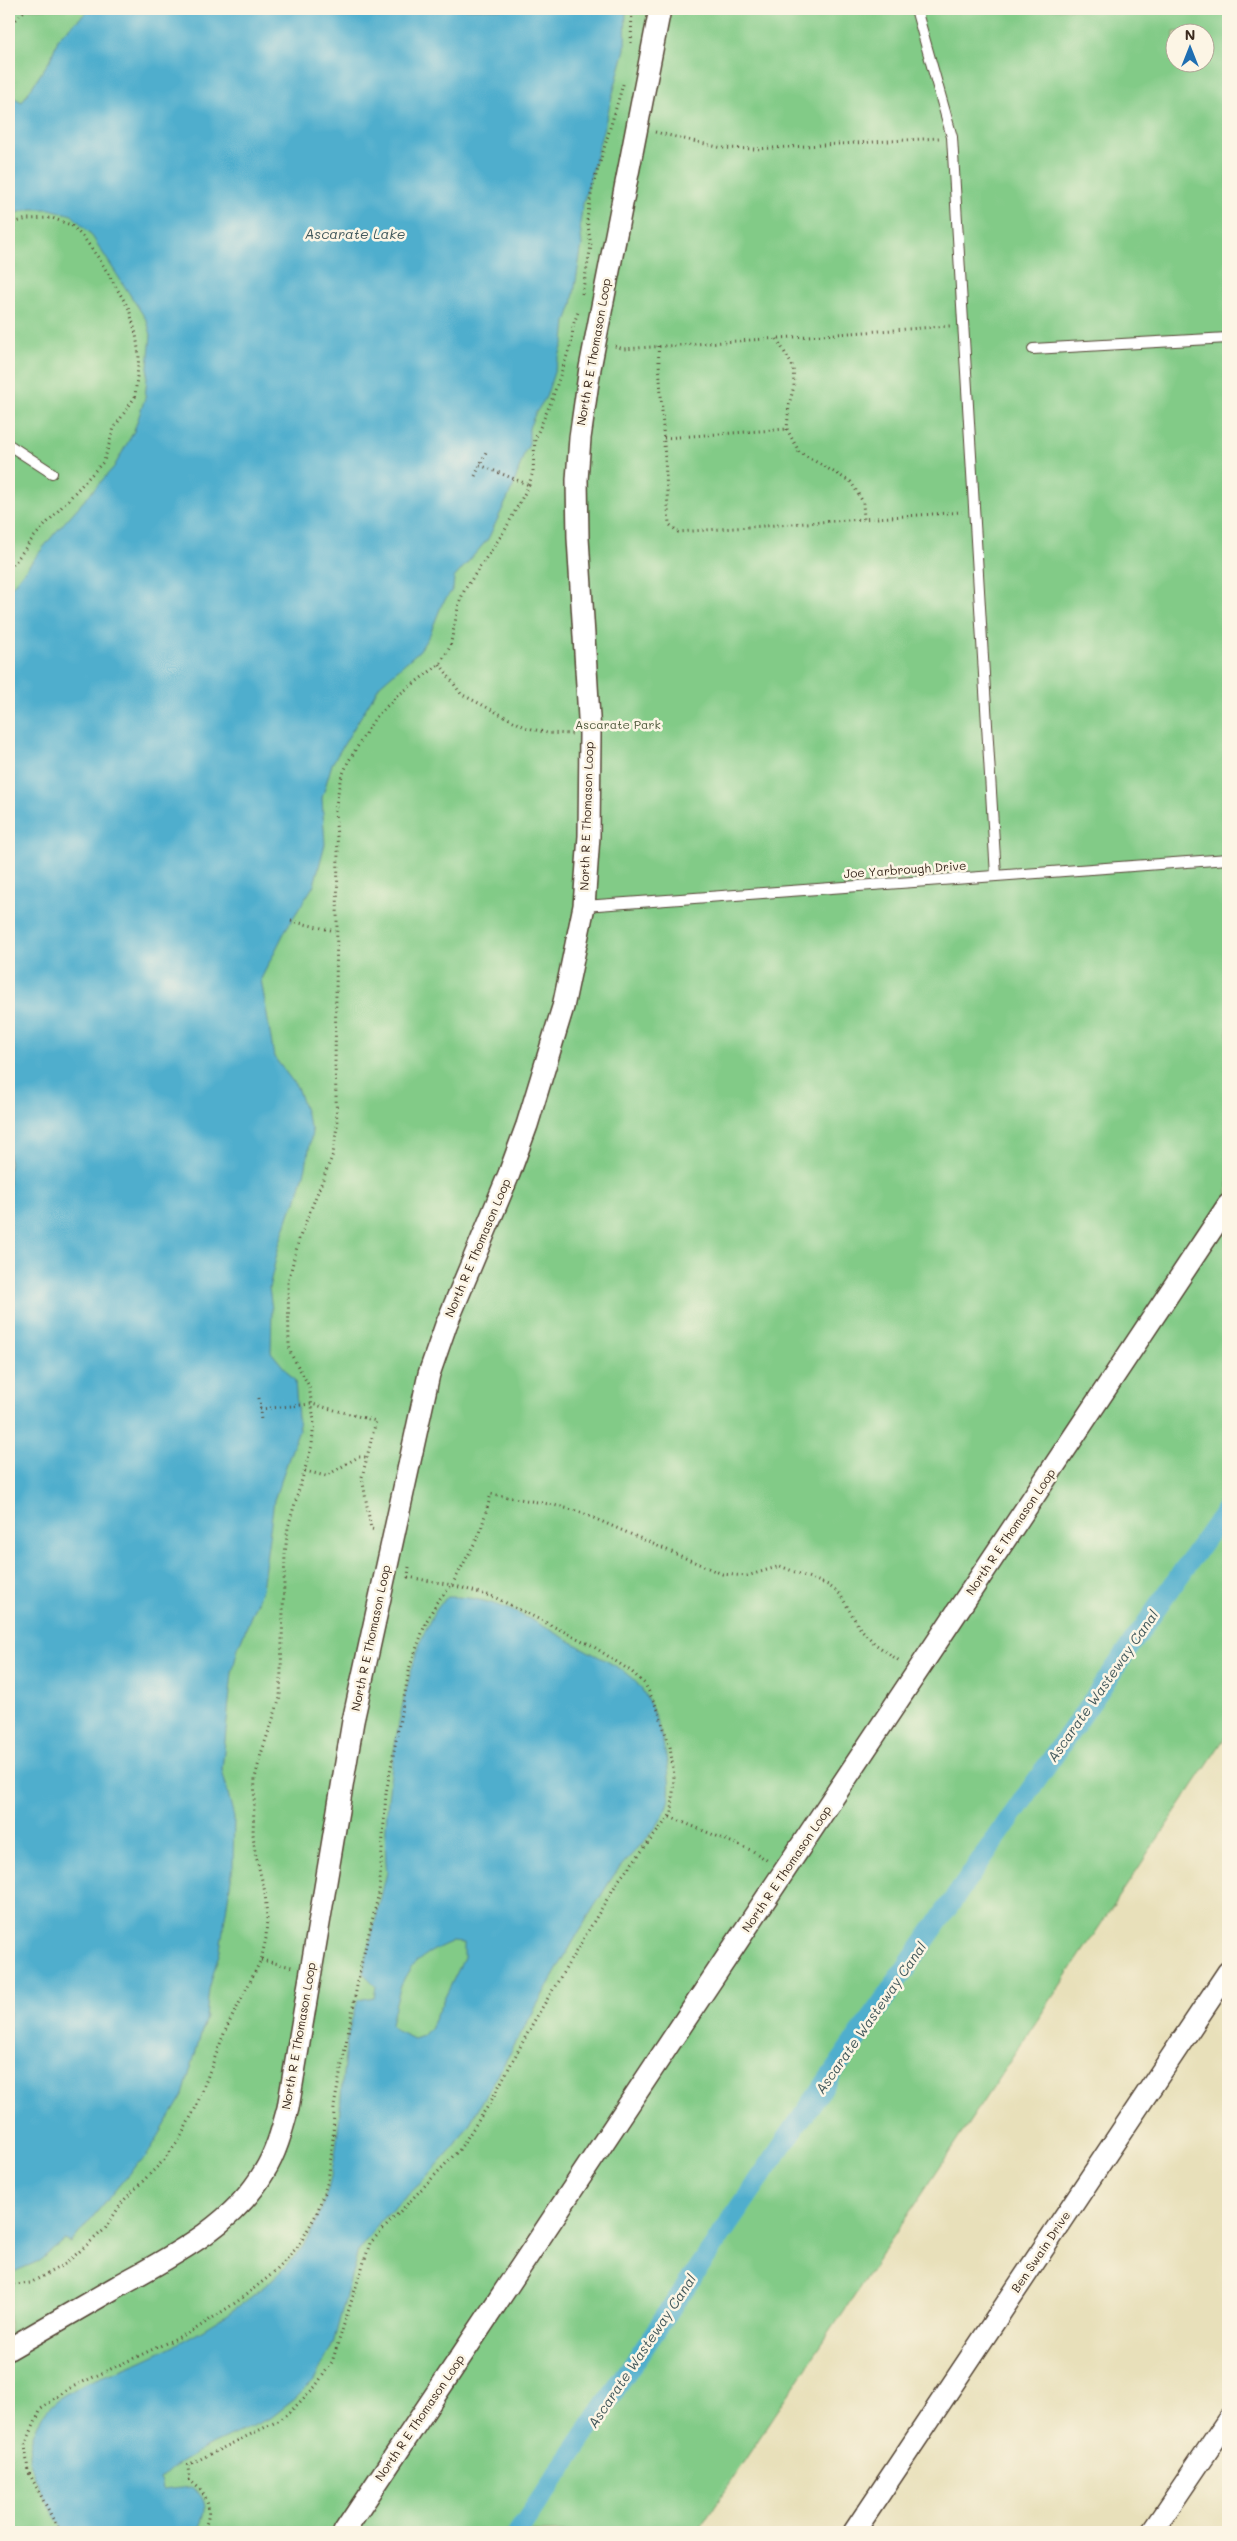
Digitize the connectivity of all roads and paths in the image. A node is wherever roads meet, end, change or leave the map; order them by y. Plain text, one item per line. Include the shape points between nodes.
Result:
1 (26, 9) edge
2 (632, 9) edge
3 (660, 9) edge
4 (916, 9) edge
5 (9, 28) edge
6 (631, 47) dead end
7 (625, 74) dead end
8 (638, 127) junction
9 (952, 137) junction
10 (9, 224) edge
11 (963, 326) junction
12 (777, 338) junction
13 (1228, 338) edge
14 (595, 339) junction
15 (658, 346) junction
16 (1033, 349) dead end
17 (787, 429) junction
18 (664, 438) junction
19 (9, 445) edge
20 (487, 450) dead end
21 (480, 464) junction
22 (52, 472) dead end
23 (475, 476) dead end
24 (529, 485) junction
25 (974, 511) junction
26 (864, 519) junction
27 (9, 570) edge
28 (440, 664) junction
29 (590, 734) junction
30 (1228, 859) edge
31 (996, 876) junction
32 (584, 906) junction
33 (291, 922) dead end
34 (336, 931) junction
35 (1228, 1206) edge
36 (259, 1398) dead end
37 (312, 1404) junction
38 (260, 1409) junction
39 (261, 1421) dead end
40 (368, 1457) dead end
41 (305, 1471) junction
42 (491, 1494) dead end
43 (452, 1585) dead end
44 (918, 1673) junction
45 (670, 1818) junction
46 (786, 1872) junction
47 (261, 1960) junction
48 (274, 1964) dead end
49 (1228, 1972) edge
50 (9, 2286) edge
51 (9, 2349) edge
52 (1228, 2420) edge
53 (202, 2532) edge
54 (344, 2532) edge
55 (854, 2532) edge
56 (1152, 2532) edge

1 - 5 path
2 - 6 path
3 - 8 street, North R E Thomason Loop
4 - 9 lane
7 - 24 path via 592,189 587,219 591,246 579,312 551,402 537,433
8 - 9 path via 722,148 756,149
8 - 14 street, North R E Thomason Loop
9 - 11 lane
10 - 27 path via 52,218 71,225 84,238 129,309 139,356 135,397 114,428 104,461 33,538
11 - 12 path
11 - 25 lane
12 - 15 path
12 - 17 path via 793,367 794,386
13 - 16 lane
14 - 15 path via 623,349
14 - 29 street, North R E Thomason Loop via 577,480
15 - 18 path
17 - 18 path
17 - 26 path via 799,452 851,482 863,502
18 - 26 path via 669,524 678,532
19 - 22 lane
20 - 21 path
21 - 23 path
21 - 24 path
24 - 28 path via 505,530 466,589 456,614 450,648
25 - 26 path
25 - 31 lane
28 - 29 path via 457,691 525,727 547,734
28 - 34 path via 382,709 340,781 335,811 338,850
29 - 32 street, North R E Thomason Loop via 589,836
30 - 31 lane, Joe Yarbrough Drive
31 - 32 lane, Joe Yarbrough Drive
32 - 51 street, North R E Thomason Loop via 563,1006 527,1124 429,1374 353,1721 288,2108 278,2144 248,2194 220,2223 175,2254
33 - 34 path
34 - 37 path via 336,1140 299,1239 287,1297 291,1354 309,1386
35 - 44 street, North R E Thomason Loop
36 - 38 path
37 - 38 path
37 - 41 path via 312,1445
38 - 39 path
40 - 41 path via 358,1457 326,1476
41 - 47 path via 291,1512 285,1554 280,1698 255,1778 255,1852 266,1892 267,1918
42 - 44 path via 580,1512 722,1574 747,1576 780,1566 828,1585 840,1594 859,1627 875,1644
43 - 45 path via 494,1597 591,1645 645,1684 670,1747 674,1801
44 - 46 street, North R E Thomason Loop
45 - 46 path via 754,1851
45 - 53 path via 615,1886 533,2023 490,2103 459,2150 370,2243 332,2362 315,2387 278,2420 188,2465 189,2480 208,2500 210,2511
46 - 54 street, North R E Thomason Loop
47 - 48 path
47 - 50 path via 225,2031 196,2108 164,2160 123,2201 104,2229 66,2264 30,2283
49 - 55 street, Ben Swain Drive
52 - 56 street

